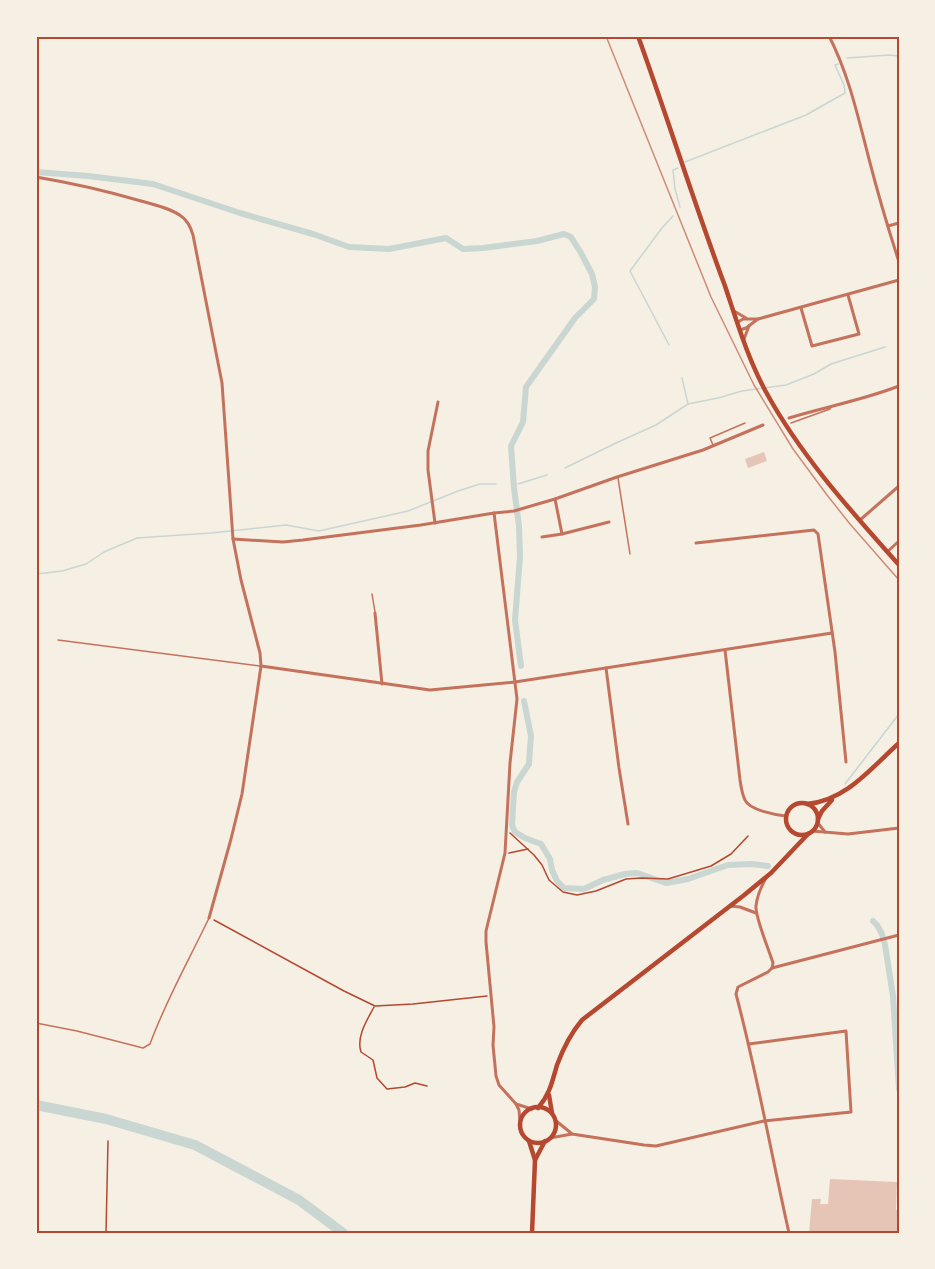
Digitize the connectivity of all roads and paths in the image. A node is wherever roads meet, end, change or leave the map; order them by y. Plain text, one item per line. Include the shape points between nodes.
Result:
1 (638, 36) edge
2 (829, 36) edge
3 (36, 177) edge
4 (899, 223) edge
5 (888, 226) junction
6 (899, 262) edge
7 (899, 280) edge
8 (848, 295) junction
9 (801, 308) junction
10 (734, 311) junction
11 (750, 319) junction
12 (758, 319) junction
13 (738, 322) junction
14 (750, 325) junction
15 (740, 330) junction
16 (744, 341) junction
17 (899, 386) edge
18 (438, 402) dead end
19 (790, 421) dead end
20 (745, 423) dead end
21 (764, 425) dead end
22 (713, 446) junction
23 (617, 477) junction
24 (899, 486) edge
25 (555, 500) junction
26 (494, 513) junction
27 (860, 521) junction
28 (609, 522) dead end
29 (435, 523) junction
30 (562, 534) junction
31 (233, 537) junction
32 (542, 537) dead end
33 (899, 541) edge
34 (696, 543) dead end
35 (887, 552) junction
36 (630, 554) dead end
37 (899, 566) edge
38 (372, 594) dead end
39 (375, 613) joint
40 (832, 633) junction
41 (58, 640) dead end
42 (725, 650) junction
43 (261, 666) junction
44 (606, 668) junction
45 (515, 682) junction
46 (382, 684) junction
47 (899, 743) edge
48 (846, 762) dead end
49 (834, 798) junction
50 (807, 804) junction
51 (786, 816) junction
52 (818, 821) junction
53 (628, 824) dead end
54 (899, 828) edge
55 (505, 829) junction
56 (795, 833) junction
57 (810, 833) junction
58 (827, 833) junction
59 (748, 836) dead end
60 (794, 848) junction
61 (528, 849) junction
62 (505, 853) junction
63 (769, 874) junction
64 (730, 906) junction
65 (756, 914) junction
66 (209, 918) junction
67 (899, 935) edge
68 (772, 968) junction
69 (491, 996) junction
70 (375, 1006) junction
71 (36, 1023) edge
72 (749, 1044) junction
73 (428, 1086) dead end
74 (549, 1095) junction
75 (516, 1104) junction
76 (538, 1108) junction
77 (532, 1109) junction
78 (554, 1118) junction
79 (764, 1121) junction
80 (520, 1122) junction
81 (572, 1134) junction
82 (548, 1140) junction
83 (108, 1141) dead end
84 (529, 1141) junction
85 (536, 1160) junction
86 (106, 1233) edge
87 (532, 1233) edge
88 (789, 1233) edge

1 - 10 main road
2 - 5 street via 851,89
3 - 31 street via 169,209 182,216 191,228 222,383
4 - 5 street
5 - 6 street
7 - 8 street
8 - 9 street
8 - 9 street via 859,334 812,346
9 - 12 street
10 - 11 street
10 - 13 main road
11 - 12 street
11 - 13 street
12 - 14 street
13 - 15 main road
14 - 15 street
14 - 16 street
15 - 16 main road
16 - 27 main road via 782,420
17 - 19 street
18 - 29 street via 428,451
20 - 22 lane via 710,438
21 - 22 street
22 - 23 street
23 - 25 street
23 - 36 lane
24 - 27 street
25 - 26 street
25 - 30 street
26 - 29 street
26 - 45 street
27 - 35 main road
28 - 30 street
29 - 31 street via 283,542
30 - 32 street
31 - 43 street
33 - 35 street
34 - 40 street via 816,531
35 - 37 main road
38 - 39 lane
39 - 46 street
40 - 42 street
40 - 48 street
41 - 43 lane
42 - 44 street
42 - 51 street via 745,801
43 - 46 street
43 - 66 street via 242,794
44 - 45 street
44 - 53 street
45 - 46 street via 430,690
45 - 55 street via 517,699
47 - 49 main road
49 - 50 main road
49 - 52 main road
50 - 51 main road via 797,804
50 - 52 main road
51 - 56 main road via 787,826
52 - 57 main road
52 - 58 street
54 - 58 street
55 - 61 path
55 - 62 street
56 - 57 main road
56 - 60 main road
57 - 58 street
57 - 60 main road
59 - 61 path via 731,854 711,866 668,879 626,879 577,895 563,892 549,880
60 - 63 main road
61 - 62 path
62 - 69 street via 486,931
63 - 64 main road
63 - 65 street via 758,897
64 - 65 street
64 - 74 main road via 582,1020 568,1041
65 - 68 street
66 - 70 path
66 - 71 lane via 150,1044 143,1048
67 - 68 street
68 - 72 street via 738,987 736,994
69 - 70 path
69 - 75 street via 496,1076
70 - 73 path via 359,1045 361,1052 373,1060 377,1078 387,1089 415,1083
72 - 79 street
72 - 79 street via 846,1031 851,1112
74 - 76 main road
74 - 78 main road
75 - 77 street
75 - 80 street
76 - 77 main road
76 - 78 main road
77 - 80 main road
78 - 81 street
78 - 82 main road via 555,1130
79 - 81 street via 656,1146
79 - 88 street
80 - 84 main road
81 - 82 street
82 - 84 main road
82 - 85 main road
83 - 86 path
84 - 85 main road
85 - 87 main road

